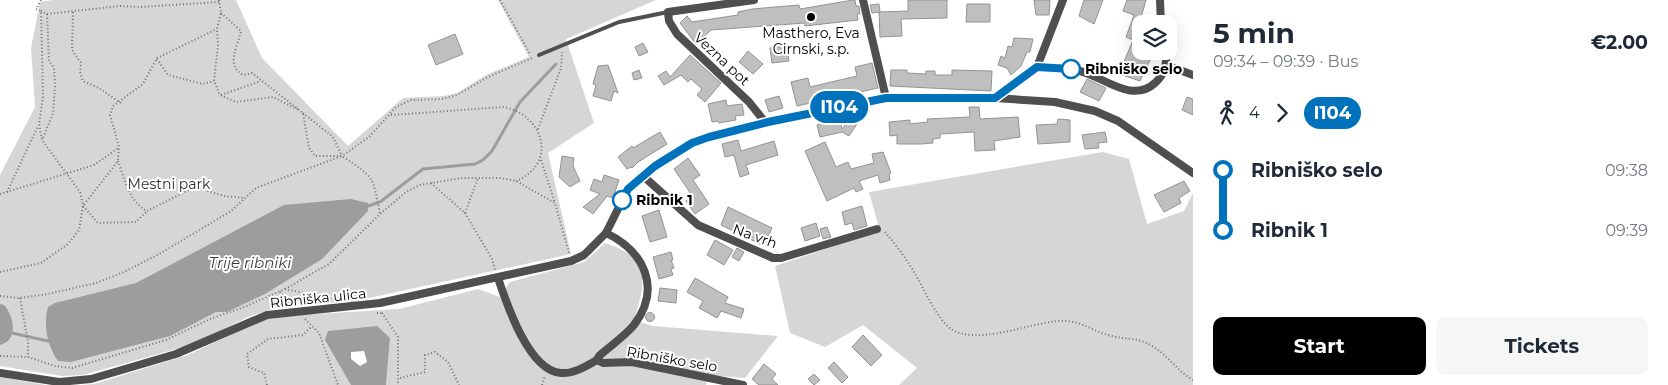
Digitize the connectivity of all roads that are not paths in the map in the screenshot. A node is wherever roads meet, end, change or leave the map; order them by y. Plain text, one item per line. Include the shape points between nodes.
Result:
1 (754, 0) edge
2 (863, 0) edge
3 (1063, 0) edge
4 (1160, 0) edge
5 (668, 12) junction
6 (1161, 15) edge
7 (539, 55) road end
8 (1166, 60) edge
9 (1166, 65) junction
10 (1037, 67) junction
11 (1193, 75) edge
12 (886, 98) junction
13 (995, 98) junction
14 (765, 122) junction
15 (1193, 173) edge
16 (642, 175) junction
17 (877, 229) road end
18 (606, 233) junction
19 (498, 278) junction
20 (597, 360) junction
21 (0, 373) edge
22 (744, 385) edge

1 - 5 street
2 - 12 street
3 - 10 street
4 - 6 street
5 - 7 lane via 619,22
5 - 14 street, Vezna pot via 677,34 750,102
8 - 9 street
9 - 10 street via 1164,73 1153,85 1132,91 1081,71
9 - 11 street
10 - 13 street
12 - 13 street, Ribniška ulica
12 - 14 street, Ribniška ulica
13 - 15 street, Ribniška ulica via 1055,102 1095,111 1118,121
14 - 16 street, Ribniška ulica via 692,143
16 - 17 street, Na vrh via 698,225 773,258
16 - 18 street, Ribniška ulica via 628,189
18 - 19 street, Ribniška ulica via 584,255 571,261
18 - 20 street via 634,251 648,278 641,312 633,326
19 - 20 street via 513,317 540,364 560,374 572,373
19 - 21 street, Ribniška ulica via 362,306 267,315 176,354 91,379 59,382
20 - 22 street, Ribniško selo via 604,363 632,362

